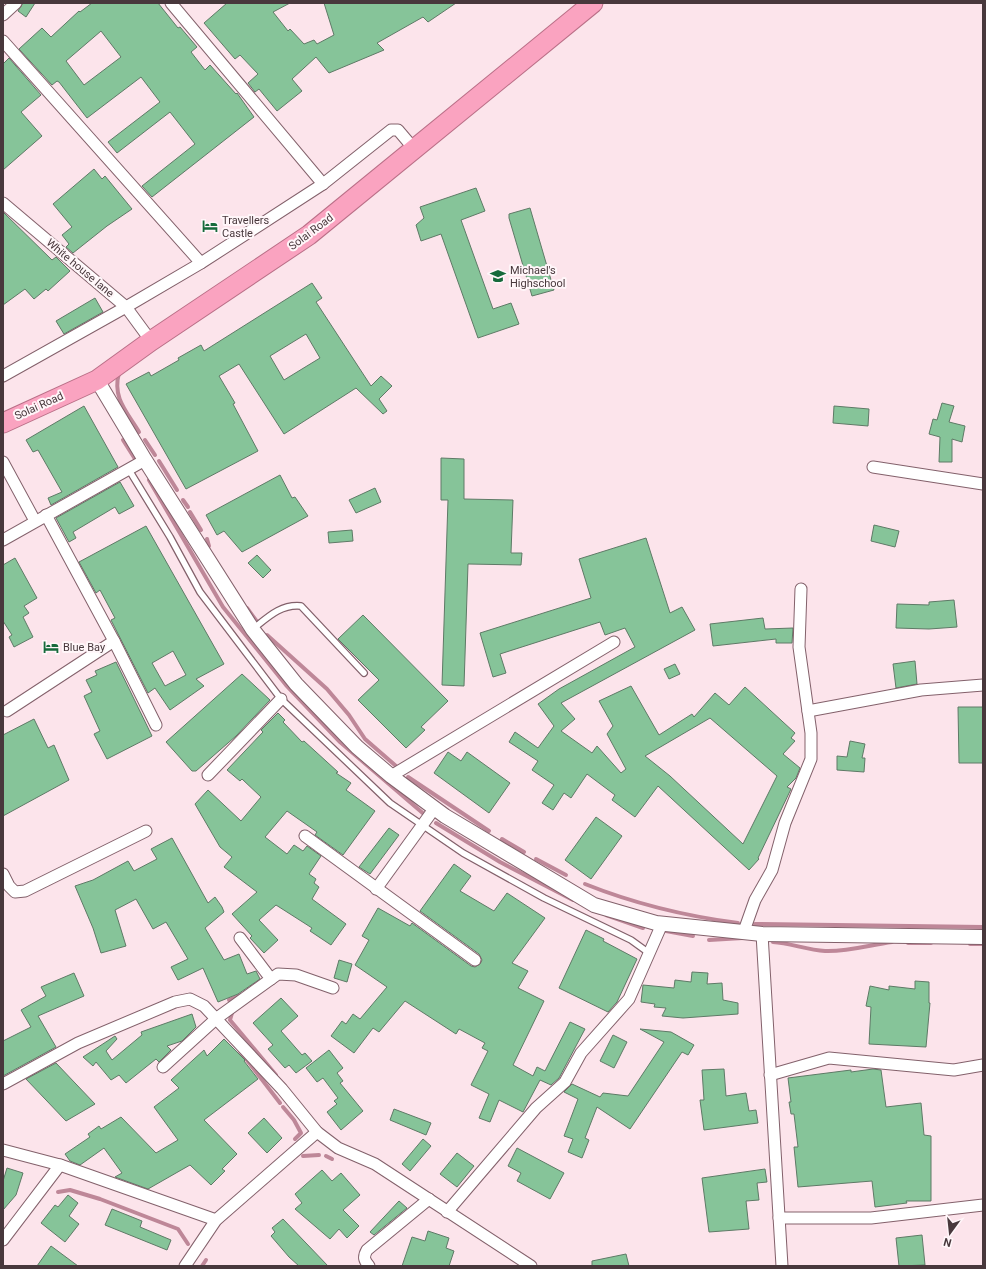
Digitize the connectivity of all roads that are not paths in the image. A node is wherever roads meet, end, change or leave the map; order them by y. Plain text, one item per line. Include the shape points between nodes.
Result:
1 (171, 3) edge
2 (593, 3) edge
3 (13, 4) edge
4 (3, 15) edge
5 (3, 40) edge
6 (415, 150) junction
7 (322, 184) junction
8 (3, 202) edge
9 (201, 263) junction
10 (126, 308) junction
11 (151, 341) junction
12 (3, 376) edge
13 (97, 380) junction
14 (3, 423) edge
15 (145, 460) junction
16 (3, 462) edge
17 (874, 467) dead end
18 (129, 470) junction
19 (983, 484) edge
20 (46, 515) junction
21 (35, 521) junction
22 (3, 540) edge
23 (801, 590) dead end
24 (253, 630) junction
25 (114, 641) junction
26 (614, 642) dead end
27 (364, 673) dead end
28 (983, 686) edge
29 (281, 699) junction
30 (4, 709) edge
31 (808, 711) junction
32 (156, 725) dead end
33 (208, 775) dead end
34 (391, 776) junction
35 (434, 809) junction
36 (422, 827) junction
37 (146, 831) dead end
38 (305, 836) dead end
39 (3, 874) edge
40 (376, 889) junction
41 (662, 924) junction
42 (744, 931) junction
43 (762, 934) junction
44 (983, 937) edge
45 (240, 938) dead end
46 (649, 953) junction
47 (475, 960) dead end
48 (271, 979) junction
49 (333, 988) dead end
50 (217, 1018) junction
51 (983, 1065) edge
52 (163, 1067) dead end
53 (770, 1075) junction
54 (3, 1084) edge
55 (317, 1132) junction
56 (3, 1150) edge
57 (60, 1165) junction
58 (429, 1199) junction
59 (983, 1205) edge
60 (447, 1212) junction
61 (779, 1218) junction
62 (216, 1220) junction
63 (3, 1240) edge
64 (184, 1266) edge
65 (369, 1266) edge
66 (531, 1266) edge
67 (782, 1266) edge

1 - 7 street
2 - 6 highway, Solai Road
3 - 4 street
5 - 9 street
6 - 7 street via 398,130 391,130
6 - 11 highway, Solai Road via 309,235
7 - 9 street
8 - 10 street, White house lane
9 - 10 street
10 - 11 street, White house lane
10 - 12 street
11 - 13 highway, Solai Road
13 - 14 highway, Solai Road
13 - 15 street
15 - 18 street
15 - 24 street
16 - 21 street
17 - 19 street
18 - 20 street
18 - 29 lane via 200,592
20 - 21 street
20 - 25 street
21 - 22 street
23 - 31 street via 799,647
24 - 27 lane via 276,611 290,605 301,606
24 - 34 street via 296,684 357,746
25 - 30 street
25 - 32 street
26 - 34 street
28 - 31 street via 921,690
29 - 33 street
29 - 36 lane via 390,803
31 - 42 street via 811,759 785,823 772,870 755,900
34 - 35 street
35 - 36 street
35 - 41 street via 594,906
36 - 40 street
36 - 46 lane via 544,898 631,940
37 - 39 street via 25,891 15,892
38 - 40 street
40 - 47 street
41 - 42 street
41 - 46 street
42 - 43 street
43 - 44 street
43 - 53 street
45 - 48 street
46 - 60 street via 629,999 581,1053 565,1082 536,1108
48 - 49 street via 278,974 296,975
48 - 50 street
50 - 52 street
50 - 54 street via 204,1006 190,999 175,1002 78,1043
50 - 55 street via 282,1089
51 - 53 street via 954,1070 829,1058
53 - 61 street
55 - 58 street via 338,1148 375,1164
55 - 62 street
56 - 57 street
57 - 62 street
57 - 63 street
58 - 60 street
58 - 65 street via 367,1250 364,1255
59 - 61 street via 871,1218
60 - 66 street
61 - 67 street
62 - 64 street

